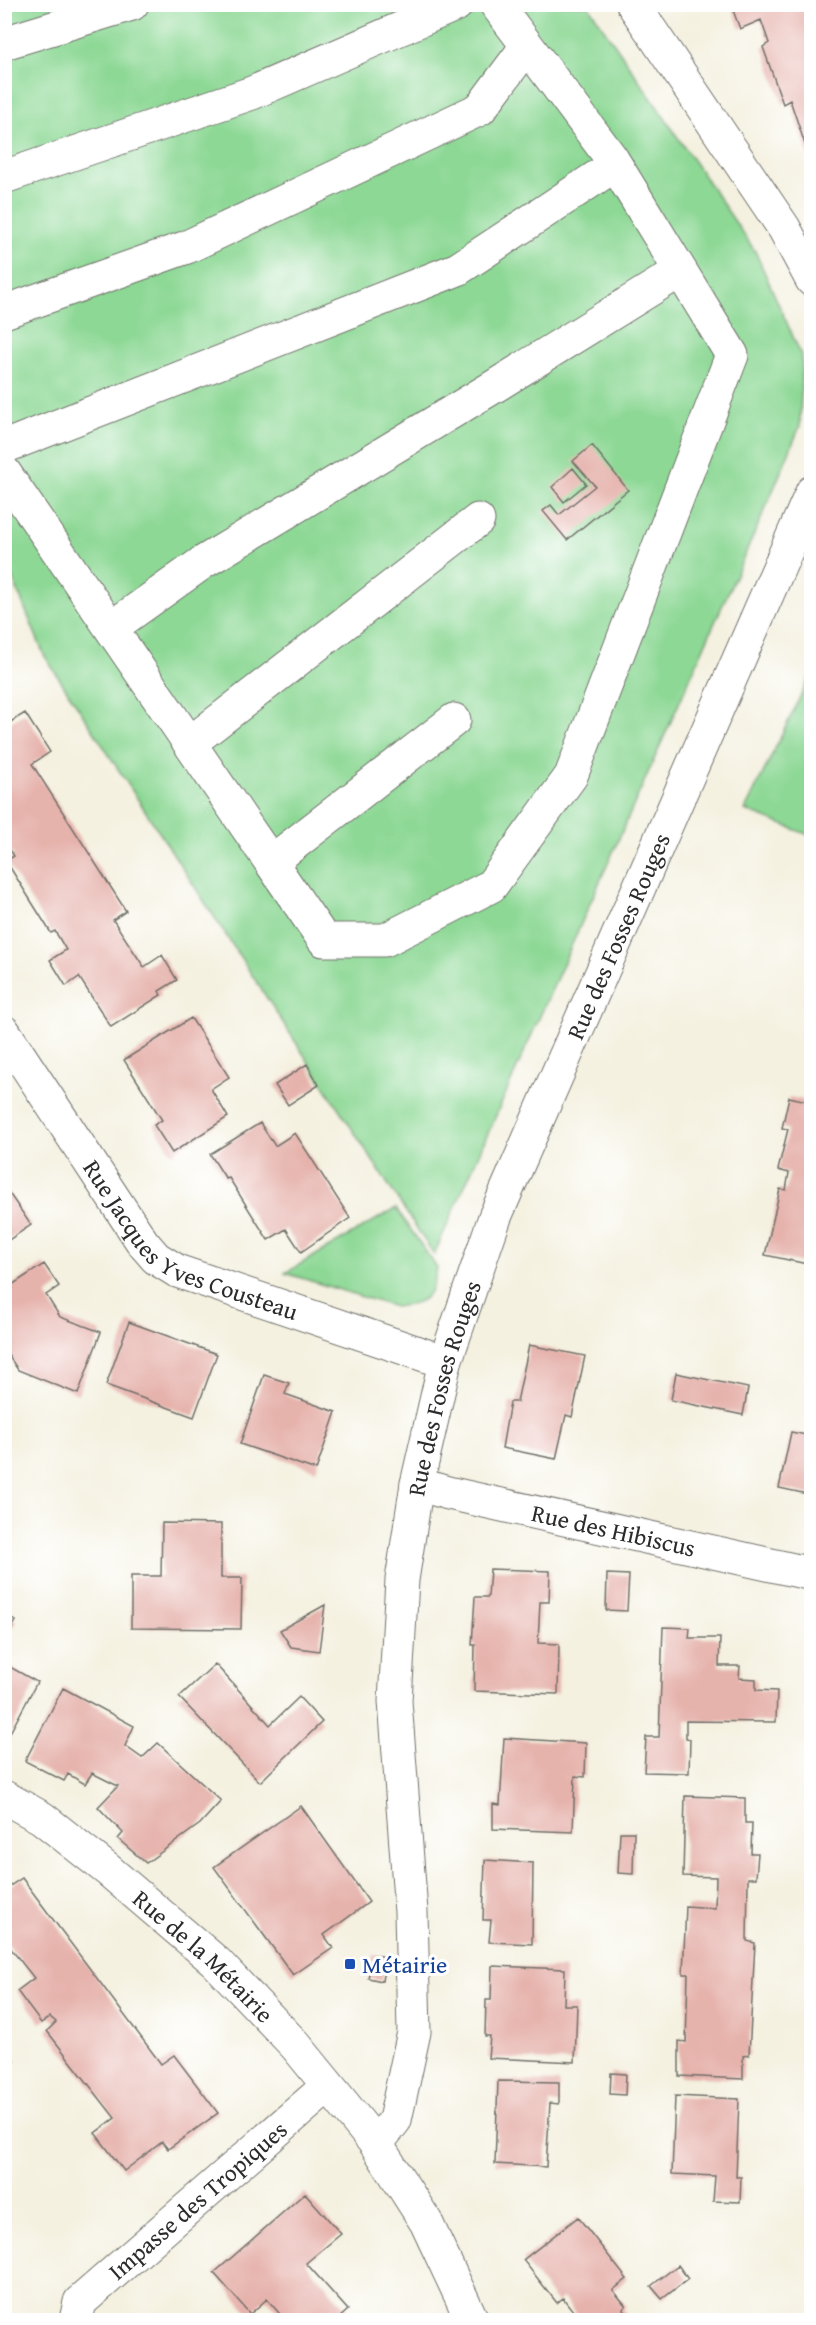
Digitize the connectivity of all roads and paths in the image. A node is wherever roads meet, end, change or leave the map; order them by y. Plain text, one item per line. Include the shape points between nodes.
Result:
1 (132, 4) edge
2 (457, 4) edge
3 (496, 4) edge
4 (633, 4) edge
5 (4, 43) edge
6 (527, 46) junction
7 (615, 165) junction
8 (4, 177) edge
9 (680, 271) junction
10 (812, 279) edge
11 (4, 312) edge
12 (4, 447) edge
13 (4, 472) edge
14 (812, 492) edge
15 (478, 520) dead end
16 (111, 628) junction
17 (454, 720) dead end
18 (190, 743) junction
19 (271, 862) junction
20 (4, 1032) edge
21 (445, 1362) junction
22 (417, 1484) junction
23 (812, 1574) edge
24 (4, 1797) edge
25 (328, 2086) junction
26 (376, 2144) junction
27 (76, 2320) edge
28 (472, 2320) edge

1 - 5 street
2 - 8 street via 252,93
3 - 6 street
4 - 10 street via 784,228
6 - 7 street
6 - 11 street via 480,109 187,247
7 - 9 street
7 - 12 street via 458,269
9 - 16 street via 202,563
9 - 19 street via 732,355 571,776 491,886 385,940 324,940
13 - 16 street
14 - 21 street, Rue des Fosses Rouges via 495,1217
15 - 18 street
16 - 18 street
17 - 19 street
18 - 19 street
20 - 21 street, Rue Jacques Yves Cousteau via 156,1258 177,1271
21 - 22 street, Rue des Fosses Rouges
22 - 23 street, Rue des Hibiscus
22 - 26 street, Rue des Fosses Rouges via 402,1580 395,1701 411,1912 414,2032 395,2120
24 - 25 street, Rue de la Métairie via 42,1818 216,1962 296,2046
25 - 26 street, Rue de la Métairie
25 - 27 street, Impasse des Tropiques via 80,2302
26 - 28 street via 426,2222

